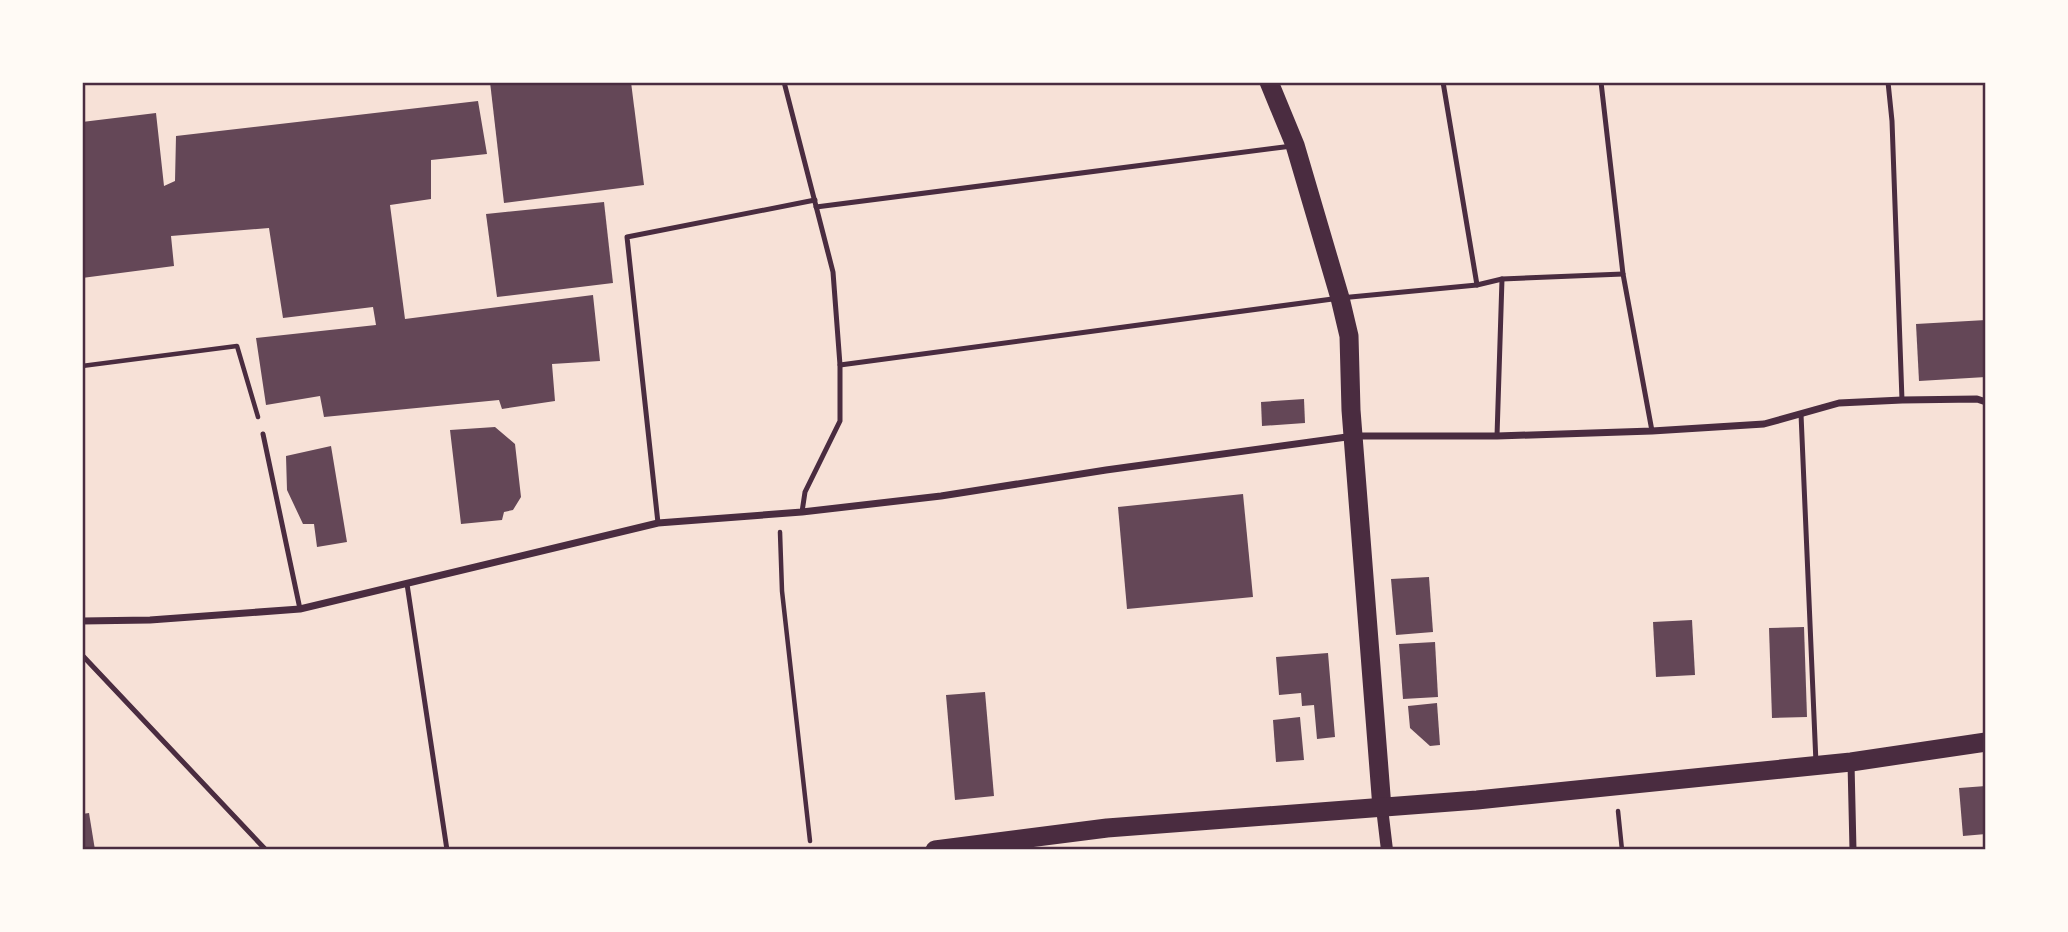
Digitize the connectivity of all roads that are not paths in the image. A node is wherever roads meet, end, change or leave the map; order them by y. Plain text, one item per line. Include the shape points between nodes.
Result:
1 (784, 82) edge
2 (1269, 82) edge
3 (1443, 82) edge
4 (1601, 82) edge
5 (1888, 82) edge
6 (1295, 145) junction
7 (815, 200) junction
8 (816, 207) junction
9 (1623, 274) junction
10 (1502, 279) junction
11 (1477, 285) junction
12 (1340, 298) junction
13 (840, 365) junction
14 (1902, 400) junction
15 (1986, 402) edge
16 (1801, 414) junction
17 (1652, 431) junction
18 (263, 434) road end
19 (1354, 436) junction
20 (1497, 436) junction
21 (802, 512) junction
22 (658, 523) junction
23 (407, 584) junction
24 (300, 609) junction
25 (82, 621) edge
26 (82, 655) edge
27 (1986, 742) edge
28 (1851, 762) junction
29 (1816, 766) junction
30 (1382, 808) junction
31 (266, 850) edge
32 (447, 850) edge
33 (935, 850) edge
34 (1387, 850) edge
35 (1853, 850) edge

1 - 7 lane
2 - 6 highway
3 - 11 lane
4 - 9 lane
5 - 14 lane
6 - 8 lane
6 - 12 highway
7 - 8 lane
7 - 22 lane via 627,237
8 - 13 lane via 833,272
9 - 10 lane
9 - 17 lane
10 - 11 lane
10 - 20 lane
11 - 12 lane
12 - 13 lane
12 - 19 highway via 1349,336
13 - 21 lane via 840,421 805,492
14 - 15 street
14 - 16 street via 1839,404
16 - 17 street via 1764,424
16 - 29 lane
17 - 20 street
18 - 24 lane
19 - 20 street
19 - 21 street via 995,489
19 - 30 highway
21 - 22 street
22 - 23 street
23 - 24 street
23 - 32 lane
24 - 25 street
26 - 31 lane
27 - 28 highway
28 - 29 highway
28 - 35 street
29 - 30 highway
30 - 33 highway via 1107,828
30 - 34 street

